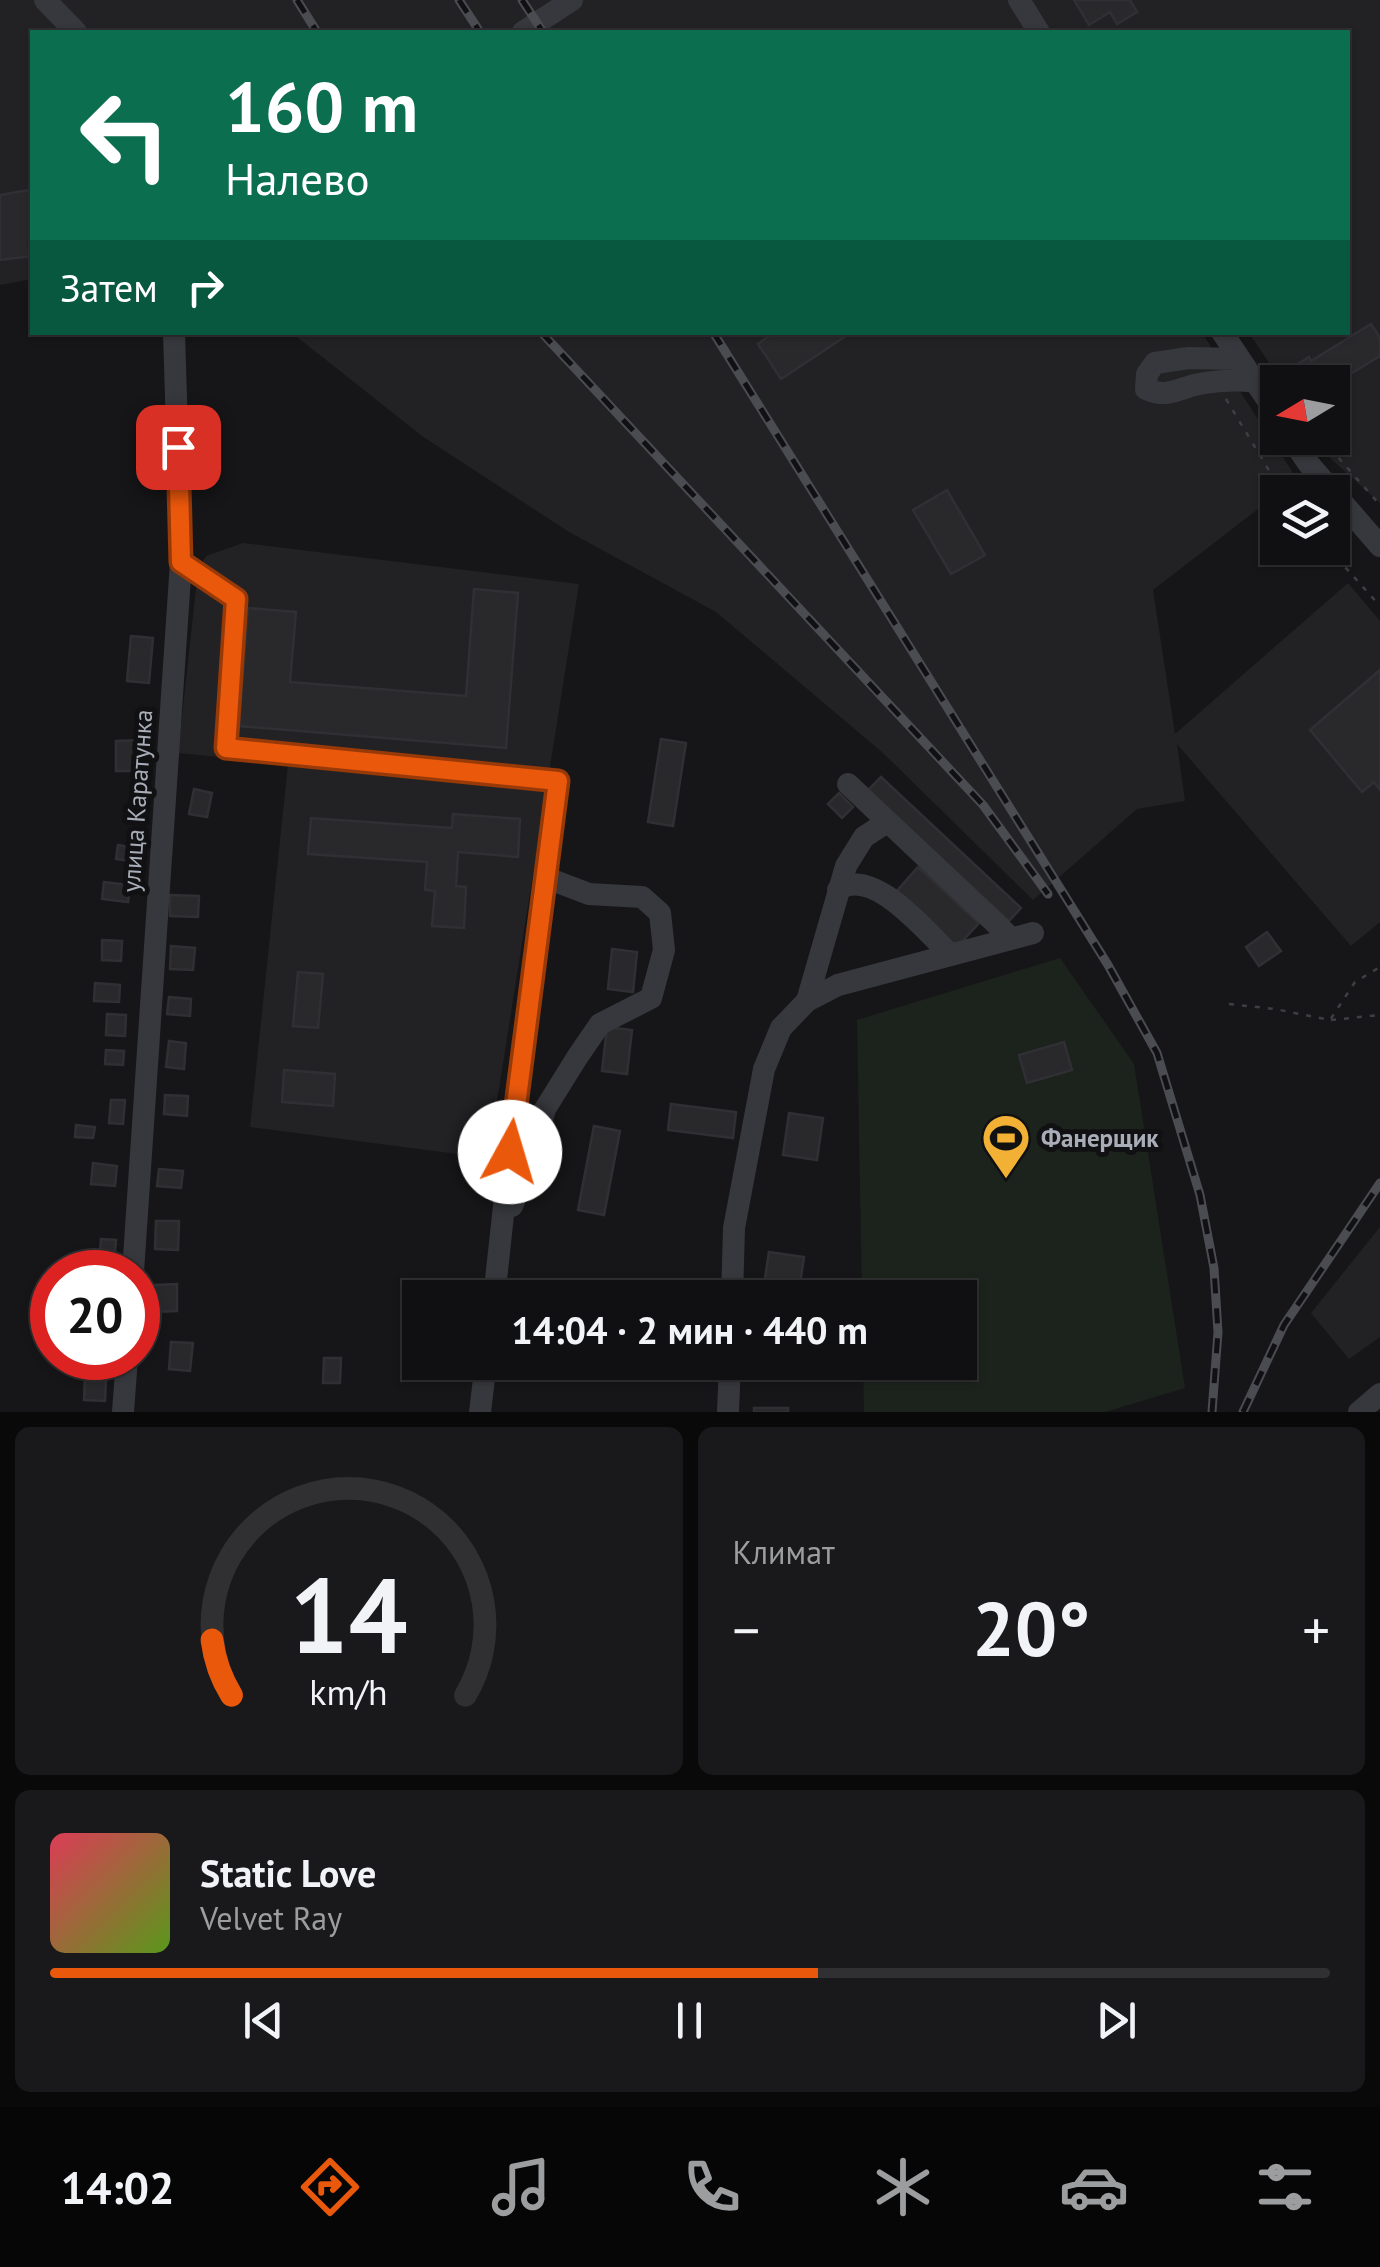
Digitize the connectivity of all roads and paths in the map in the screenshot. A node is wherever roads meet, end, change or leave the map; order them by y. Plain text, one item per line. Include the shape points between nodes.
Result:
1 (45, 0) edge
2 (572, 0) edge
3 (1019, 0) edge
4 (74, 30) edge
5 (526, 30) edge
6 (1038, 30) edge
7 (174, 335) edge
8 (1224, 335) edge
9 (1239, 359) junction
10 (1217, 382) junction
11 (1255, 382) junction
12 (1260, 389) edge
13 (1303, 455) edge
14 (1336, 455) edge
15 (1272, 475) edge
16 (1380, 505) edge
17 (1380, 546) edge
18 (181, 562) junction
19 (1343, 565) edge
20 (1380, 606) edge
21 (848, 784) dead end
22 (888, 822) junction
23 (547, 878) junction
24 (838, 890) junction
25 (950, 954) junction
26 (1380, 967) edge
27 (807, 1001) junction
28 (1230, 1004) dead end
29 (1380, 1015) edge
30 (1330, 1020) junction
31 (503, 1228) junction
32 (134, 1250) edge
33 (496, 1280) edge
34 (733, 1280) edge
35 (125, 1380) edge
36 (484, 1380) edge
37 (729, 1380) edge
38 (1380, 1394) edge
39 (123, 1412) edge
40 (480, 1412) edge
41 (728, 1412) edge
42 (1359, 1412) edge

1 - 4 street
2 - 5 street
3 - 6 street
7 - 18 street, улица Каратунка
8 - 9 street
9 - 10 street via 1155,362 1146,374 1146,389 1156,394
9 - 11 street
10 - 11 street
10 - 15 path
11 - 12 street
13 - 17 street
14 - 16 path
18 - 23 street via 236,599 226,748 558,781
18 - 32 street, улица Каратунка
19 - 20 path
21 - 22 street
22 - 24 street via 854,849
22 - 25 street via 1022,936
23 - 31 street
23 - 31 street via 589,894 642,897 660,913 664,950 651,998 600,1024 545,1109
24 - 25 street via 869,886 887,895
24 - 27 street
25 - 27 street via 838,985
26 - 30 path via 1355,982
27 - 34 street via 781,1028 764,1069 734,1228
28 - 30 path
29 - 30 path
31 - 33 street
35 - 39 street
36 - 40 street
37 - 41 street
38 - 42 street

